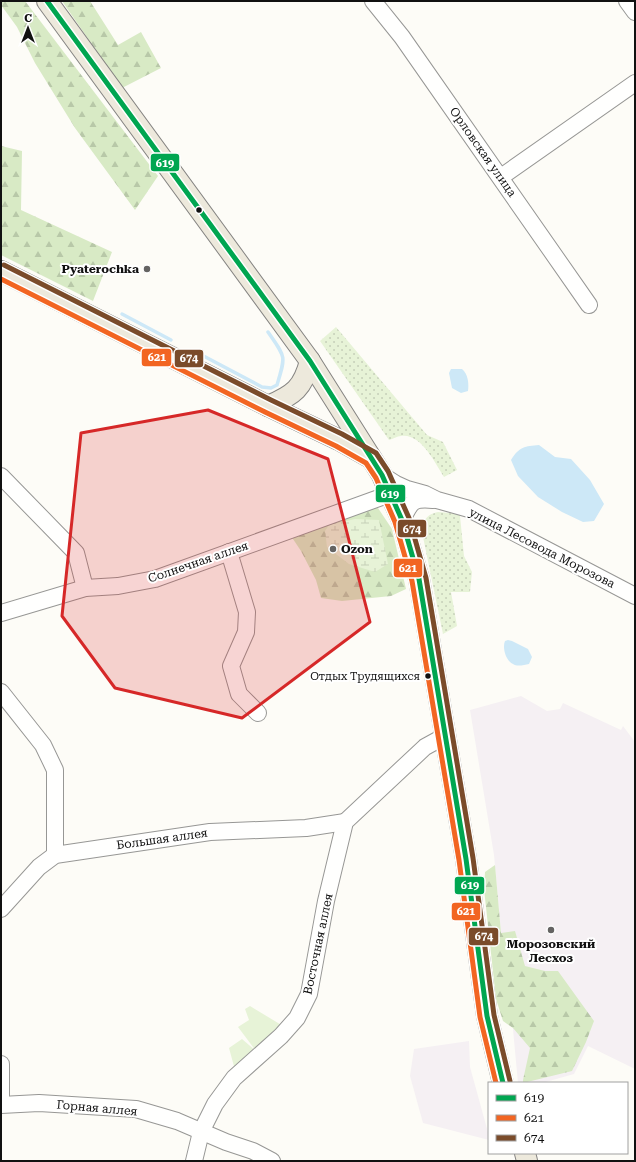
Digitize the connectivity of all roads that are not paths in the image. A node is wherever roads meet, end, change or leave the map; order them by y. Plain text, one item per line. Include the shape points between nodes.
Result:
1 (47, 1) edge
2 (373, 1) edge
3 (627, 1) edge
4 (635, 12) edge
5 (635, 83) edge
6 (501, 177) junction
7 (1, 271) edge
8 (589, 305) dead end
9 (310, 361) junction
10 (268, 406) junction
11 (371, 458) junction
12 (382, 475) junction
13 (1, 476) edge
14 (390, 494) junction
15 (437, 500) junction
16 (402, 520) junction
17 (229, 552) junction
18 (85, 588) junction
19 (635, 596) edge
20 (1, 613) edge
21 (1, 692) edge
22 (258, 713) dead end
23 (445, 736) junction
24 (345, 822) junction
25 (55, 855) junction
26 (1, 909) edge
27 (1, 1064) edge
28 (503, 1082) edge
29 (201, 1132) junction
30 (194, 1161) edge
31 (272, 1161) edge

1 - 9 main road
2 - 6 street, Орловская улица via 402,37
3 - 4 street
5 - 6 street
6 - 8 street, Орловская улица
7 - 10 main road
9 - 10 main road via 306,377 297,389 286,399
9 - 11 main road
10 - 11 main road
11 - 12 main road
12 - 14 main road
12 - 15 street, улица Лесовода Морозова via 396,484
13 - 18 street via 76,553
14 - 16 main road
14 - 17 street, Солнечная аллея
15 - 16 street via 421,498 410,504
15 - 19 street, улица Лесовода Морозова via 469,509
16 - 23 main road via 419,579
17 - 18 street, Солнечная аллея via 155,579 118,586
17 - 22 street via 247,612 246,632 231,666 239,694
18 - 20 street, Солнечная аллея
21 - 25 street via 43,745 55,770
23 - 24 street via 426,746
23 - 28 main road via 466,859 487,1016
24 - 25 street, Большая аллея via 306,828 210,832
24 - 29 street, Восточная аллея via 326,901 309,994 297,1018 281,1036 234,1078 215,1104
25 - 26 street, Большая аллея via 39,867
27 - 29 street, Горная аллея via 1,1105 39,1103 136,1110 177,1121
29 - 30 street, Восточная аллея
29 - 31 street, Горная аллея via 253,1151

